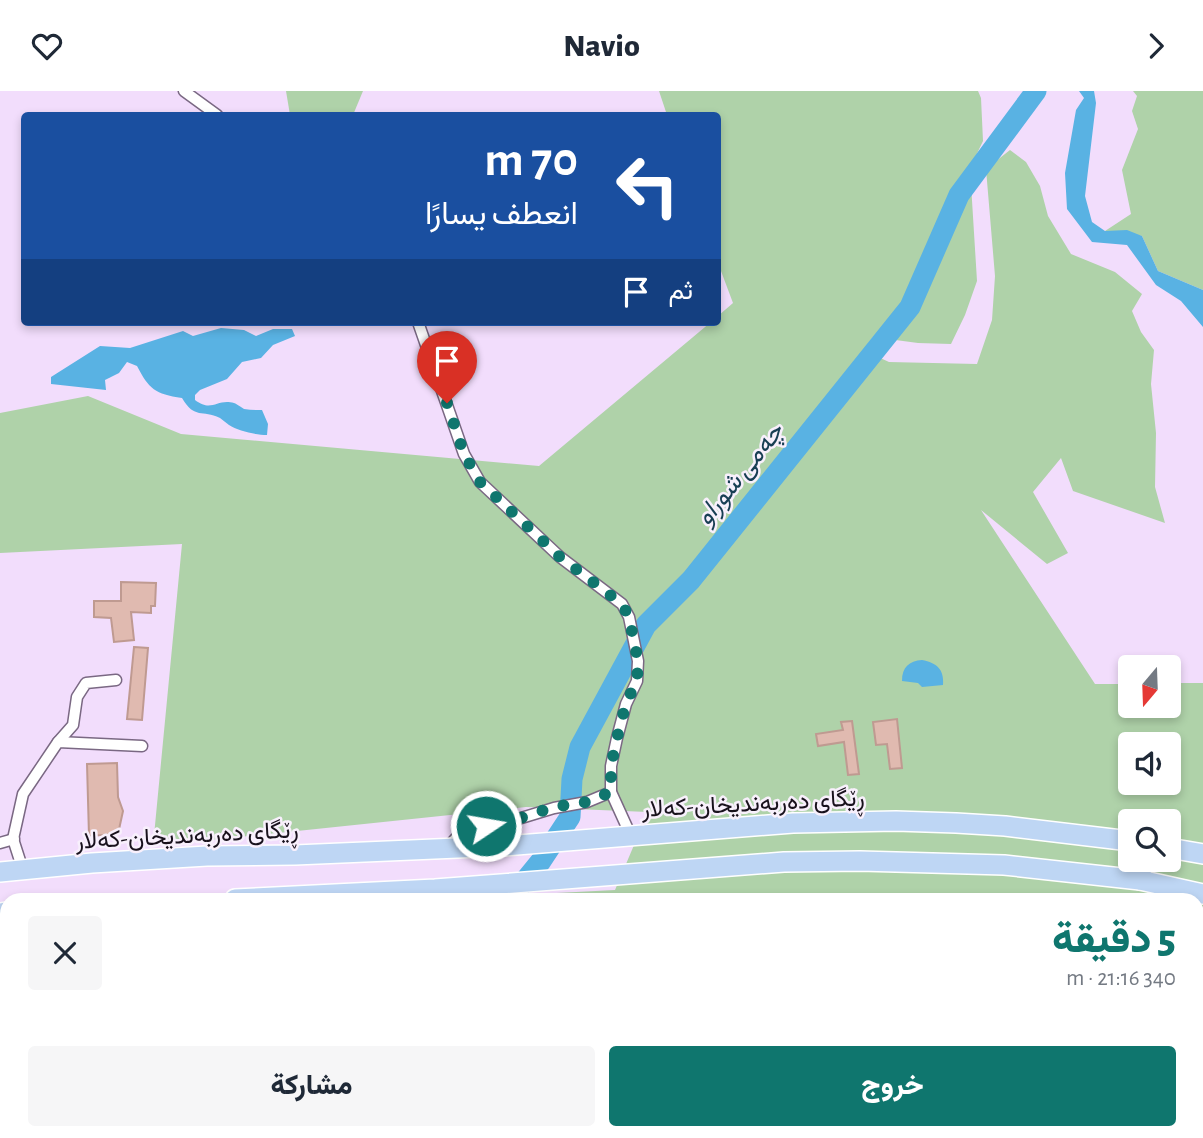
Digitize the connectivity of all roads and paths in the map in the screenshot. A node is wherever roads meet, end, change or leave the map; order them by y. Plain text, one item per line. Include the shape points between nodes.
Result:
1 (184, 91) edge
2 (213, 112) edge
3 (419, 326) edge
4 (116, 680) dead end
5 (58, 742) junction
6 (142, 746) dead end
7 (611, 792) junction
8 (631, 836) junction
9 (14, 839) junction
10 (1118, 840) edge
11 (0, 843) edge
12 (446, 849) junction
13 (1181, 850) edge
14 (1203, 854) edge
15 (23, 870) junction
16 (0, 872) edge
17 (1141, 872) edge
18 (1140, 880) junction
19 (355, 893) edge
20 (1198, 893) edge

1 - 2 street
3 - 7 street via 464,454 480,482 560,557 622,604 629,617 637,681 617,738
4 - 5 street via 86,683 77,697 73,725
5 - 6 street
5 - 9 street via 23,794
7 - 8 street
7 - 12 street via 508,822 463,829
8 - 10 highway, ڕێگای دەربەندیخان-کەلار via 793,823 897,821 1005,826
8 - 12 highway, ڕێگای دەربەندیخان-کەلار
9 - 11 street
9 - 15 street
12 - 15 highway, ڕێگای دەربەندیخان-کەلار via 207,856
13 - 14 highway
15 - 16 highway, ڕێگای دەربەندیخان-کەلار
17 - 18 highway
18 - 19 highway via 1004,865 860,860
18 - 20 highway

